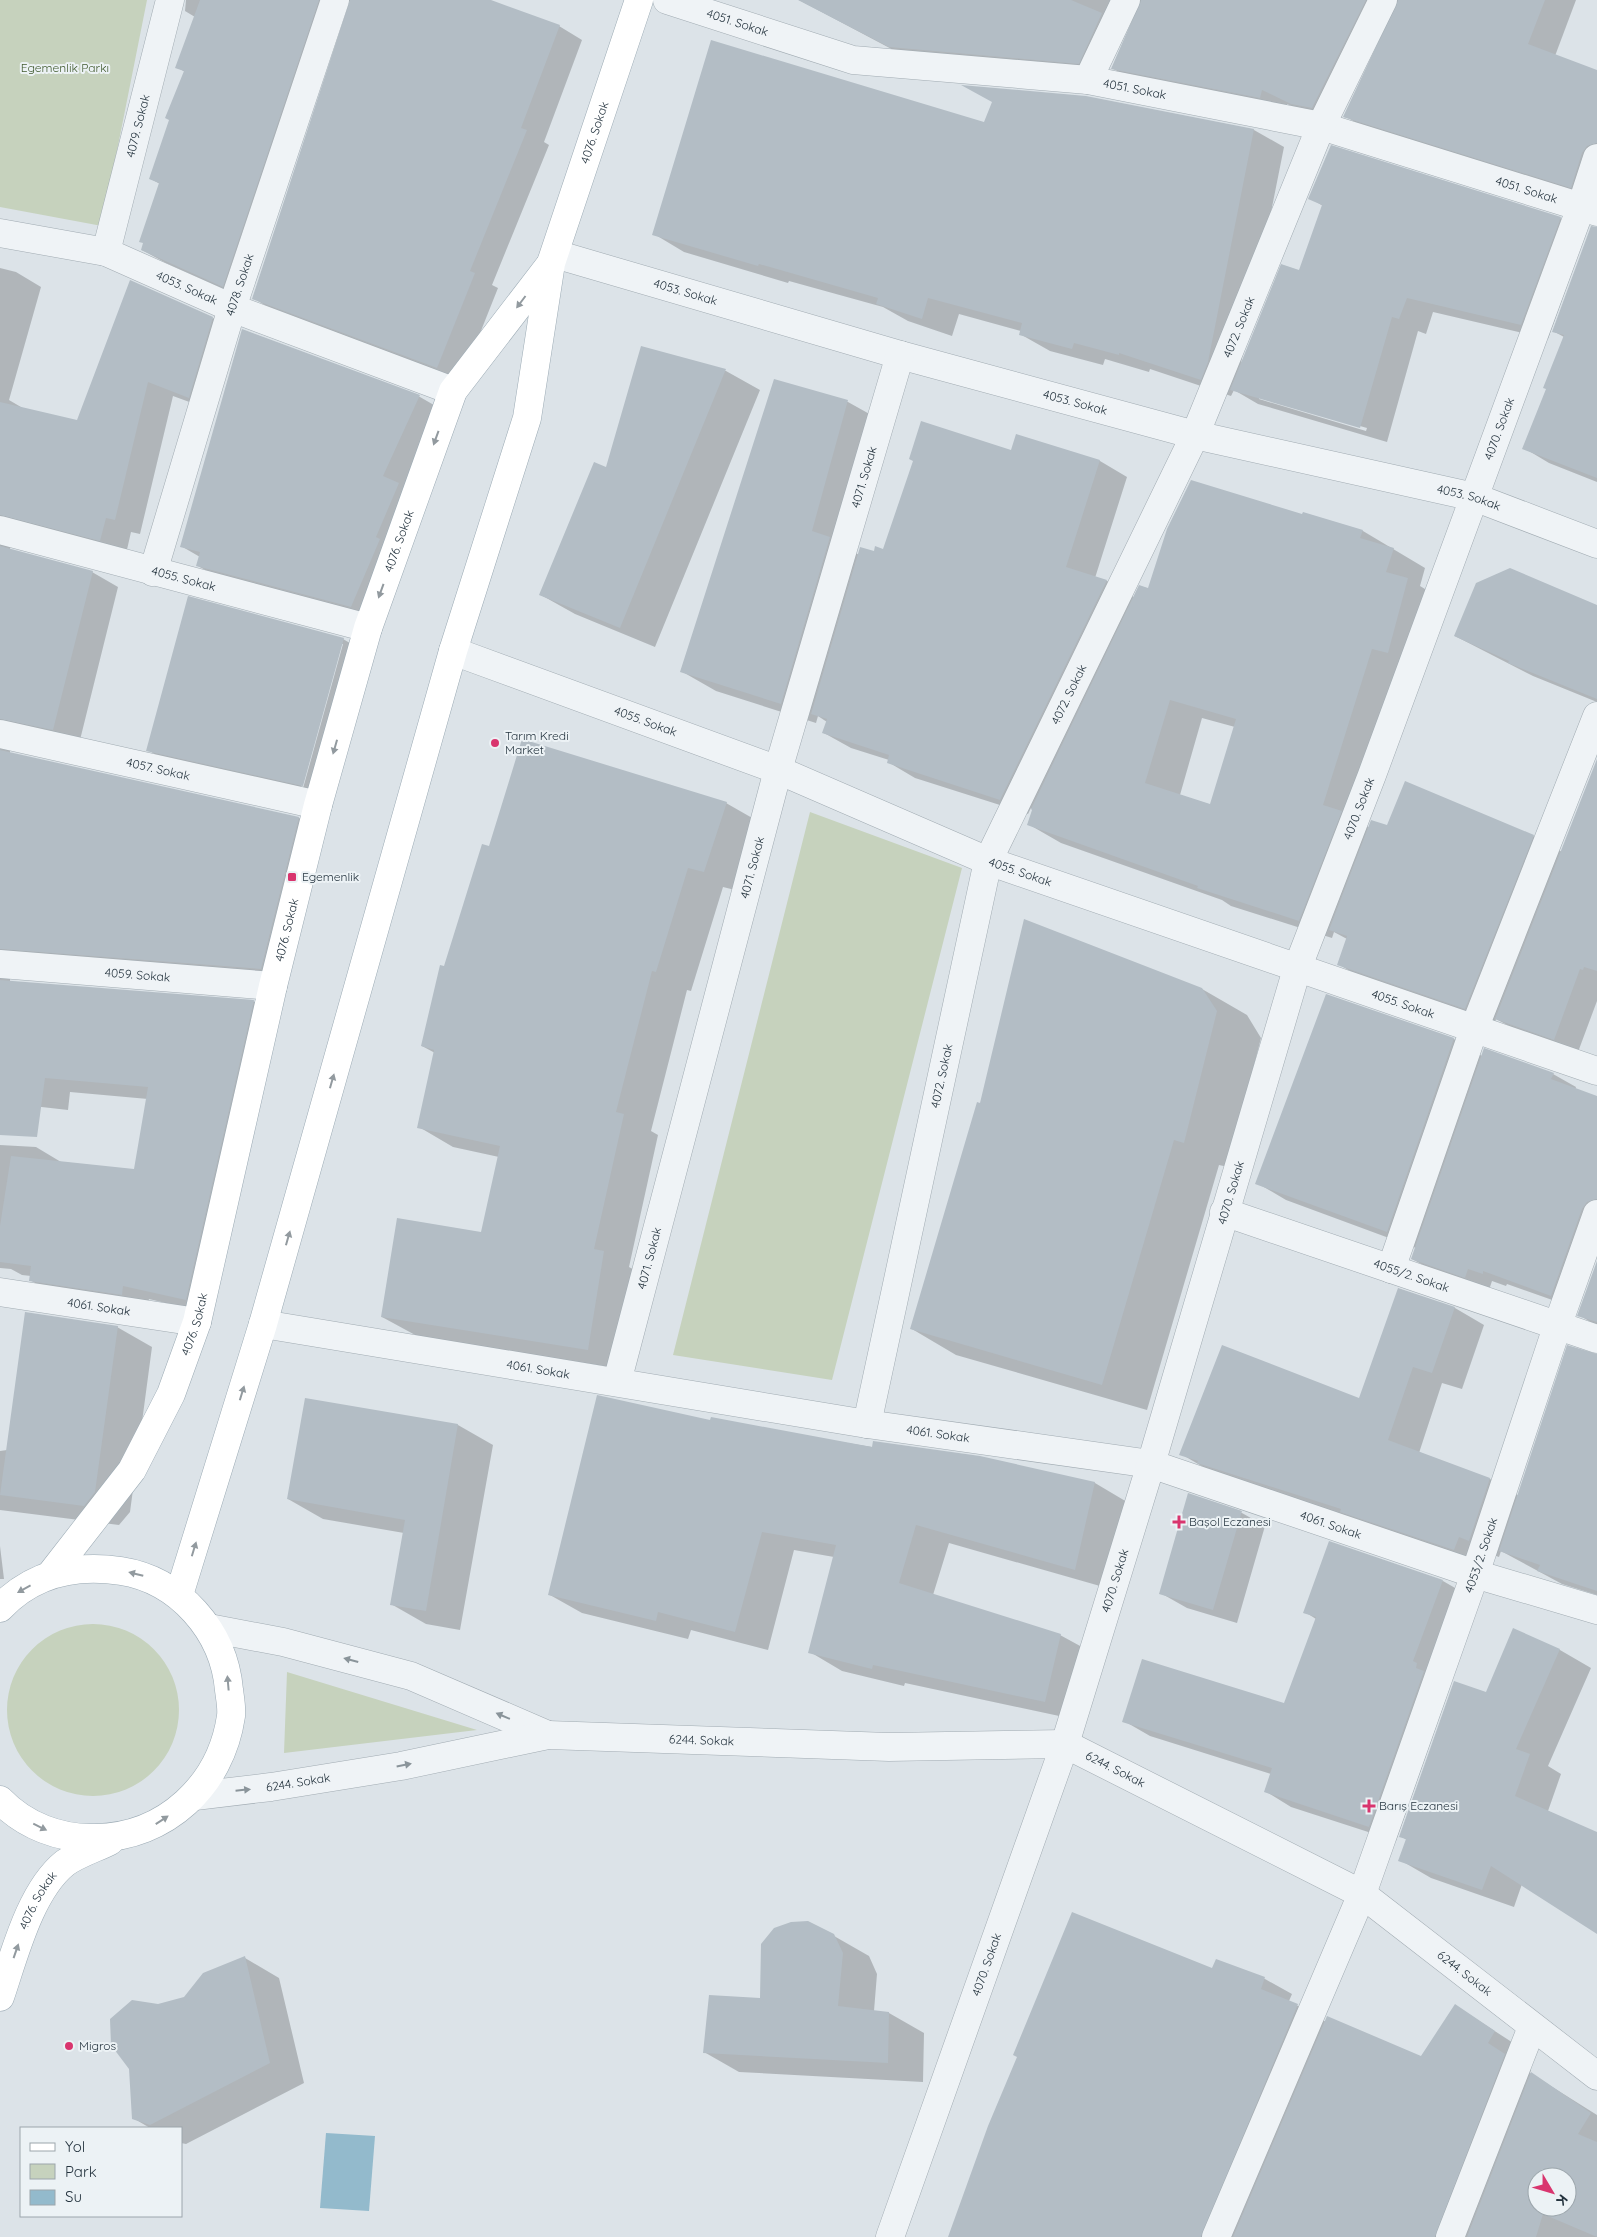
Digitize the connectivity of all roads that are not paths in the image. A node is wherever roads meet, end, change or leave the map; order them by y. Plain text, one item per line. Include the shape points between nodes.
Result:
1 (170, 0) edge
2 (335, 0) edge
3 (639, 0) edge
4 (667, 0) edge
5 (1126, 0) edge
6 (1383, 0) edge
7 (1088, 80) junction
8 (1321, 126) junction
9 (1597, 158) edge
10 (1589, 209) edge
11 (0, 233) edge
12 (106, 252) junction
13 (553, 259) junction
14 (232, 308) junction
15 (900, 355) junction
16 (453, 391) junction
17 (1195, 435) junction
18 (1474, 498) junction
19 (0, 530) edge
20 (1597, 544) edge
21 (153, 572) junction
22 (368, 628) junction
23 (453, 651) junction
24 (1597, 716) edge
25 (0, 734) edge
26 (778, 770) junction
27 (318, 805) junction
28 (988, 861) junction
29 (0, 964) edge
30 (1297, 969) junction
31 (274, 986) junction
32 (1474, 1029) junction
33 (1597, 1071) edge
34 (1224, 1212) junction
35 (1597, 1214) edge
36 (1391, 1269) junction
37 (0, 1292) edge
38 (197, 1322) junction
39 (263, 1324) junction
40 (1558, 1324) junction
41 (1597, 1338) edge
42 (617, 1382) junction
43 (867, 1424) junction
44 (1151, 1464) junction
45 (51, 1574) junction
46 (1475, 1574) junction
47 (180, 1595) junction
48 (0, 1608) edge
49 (1597, 1610) edge
50 (210, 1628) junction
51 (548, 1735) junction
52 (1065, 1744) junction
53 (195, 1796) junction
54 (0, 1800) edge
55 (117, 1838) junction
56 (1362, 1894) junction
57 (0, 1997) edge
58 (1532, 2027) junction
59 (1597, 2076) edge
60 (890, 2237) edge
61 (1216, 2237) edge
62 (1450, 2237) edge

1 - 12 street, 4079. Sokak
2 - 14 street, 4078. Sokak
3 - 13 main road, 4076. Sokak
4 - 7 street, 4051. Sokak via 853,60
5 - 7 street
6 - 8 street, 4072. Sokak
7 - 8 street, 4051. Sokak
8 - 10 street, 4051. Sokak
8 - 17 street, 4072. Sokak
9 - 10 street, 4070. Sokak
10 - 18 street, 4070. Sokak
11 - 12 street, 4053. Sokak
12 - 14 street, 4053. Sokak
13 - 15 street, 4053. Sokak
13 -> 16 main road, 4076. Sokak
13 - 23 main road, 4076. Sokak via 527,418
14 - 16 street, 4053. Sokak
14 - 21 street, 4078. Sokak
15 - 17 street, 4053. Sokak
15 - 26 street, 4071. Sokak
16 -> 22 main road, 4076. Sokak
17 - 18 street, 4053. Sokak
17 - 28 street, 4072. Sokak
18 - 20 street, 4053. Sokak
18 - 30 street, 4070. Sokak
19 - 21 street, 4055. Sokak
21 - 22 street, 4055. Sokak
22 -> 27 main road, 4076. Sokak
23 - 26 street, 4055. Sokak
39 -> 23 main road, 4076. Sokak
24 - 32 street
25 - 27 street, 4057. Sokak
26 - 28 street, 4055. Sokak
26 - 42 street, 4071. Sokak
27 - 31 main road, 4076. Sokak
28 - 30 street, 4055. Sokak
28 - 43 street, 4072. Sokak
29 - 31 street, 4059. Sokak
30 - 32 street, 4055. Sokak
30 - 34 street, 4070. Sokak
31 - 38 main road, 4076. Sokak
32 - 33 street, 4055. Sokak
32 - 36 street
34 - 36 street, 4055/2. Sokak
34 - 44 street, 4070. Sokak
35 - 40 street, 4053/2. Sokak
36 - 40 street, 4055/2. Sokak
37 - 38 street, 4061. Sokak
38 - 45 main road, 4076. Sokak via 170,1394 132,1470
39 - 42 street, 4061. Sokak
47 -> 39 main road, 4076. Sokak
40 - 41 street, 4055/2. Sokak
40 - 46 street, 4053/2. Sokak
42 - 43 street, 4061. Sokak
43 - 44 street, 4061. Sokak
44 - 46 street, 4061. Sokak
44 - 52 street, 4070. Sokak
47 -> 45 main road via 140,1574 96,1567
45 -> 48 main road via 12,1595
46 - 49 street, 4061. Sokak
46 - 56 street, 4053/2. Sokak
47 - 50 main road
51 -> 50 street, 6244. Sokak via 411,1676 283,1642
53 -> 50 main road via 220,1758 231,1715 227,1670
51 - 52 street, 6244. Sokak via 890,1747
53 -> 51 street, 6244. Sokak via 401,1766
52 - 56 street, 6244. Sokak
52 - 60 street, 4070. Sokak
55 -> 53 main road via 159,1824
54 -> 55 main road via 11,1811 43,1830 79,1839
57 -> 55 main road, 4076. Sokak via 19,1941 43,1888 65,1863
56 - 58 street, 6244. Sokak
56 - 61 street, 4053/2. Sokak
58 - 59 street, 6244. Sokak
58 - 62 street

